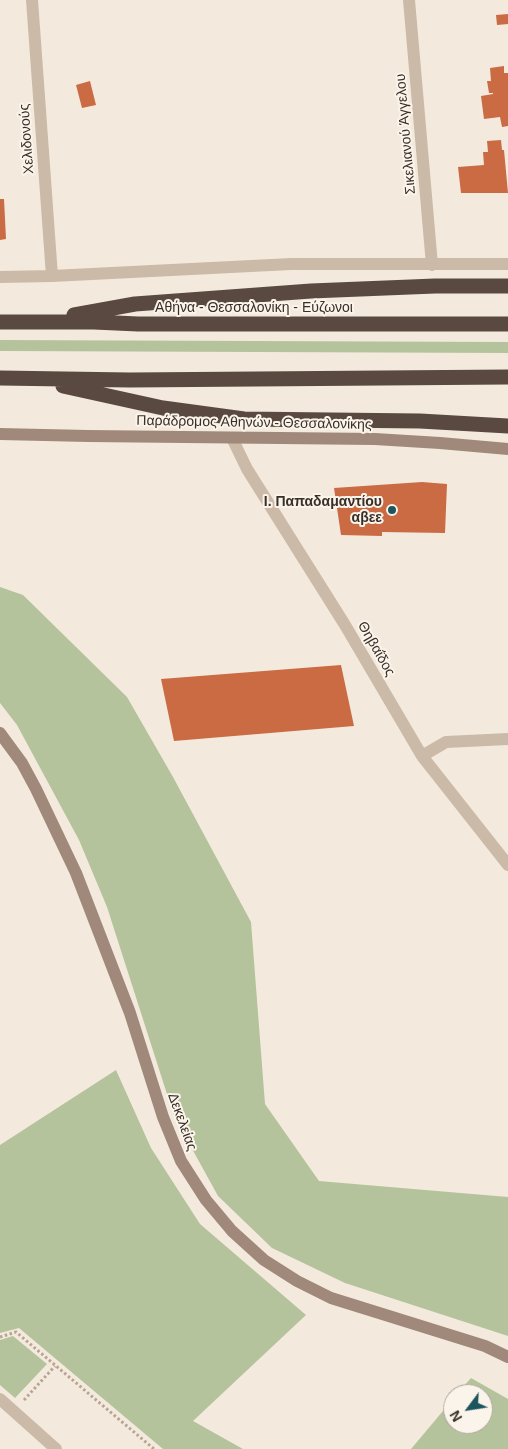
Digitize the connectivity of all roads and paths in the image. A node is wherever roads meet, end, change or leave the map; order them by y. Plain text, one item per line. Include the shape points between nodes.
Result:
1 (32, 0) edge
2 (409, 0) edge
3 (508, 264) edge
4 (432, 265) junction
5 (52, 276) junction
6 (0, 277) edge
7 (508, 286) edge
8 (0, 322) edge
9 (38, 322) junction
10 (508, 324) edge
11 (0, 378) edge
12 (508, 378) edge
13 (33, 379) junction
14 (508, 426) edge
15 (0, 434) edge
16 (232, 438) junction
17 (508, 449) edge
18 (0, 733) edge
19 (508, 739) edge
20 (422, 756) junction
21 (508, 865) edge
22 (0, 1337) edge
23 (508, 1357) edge
24 (55, 1366) junction
25 (0, 1399) edge
26 (13, 1411) junction
27 (56, 1449) edge
28 (154, 1449) edge

1 - 5 street, Χελιδονούς
2 - 4 street, Σικελιανού Άγγελου
3 - 4 street
4 - 5 street via 291,264
5 - 6 street
7 - 9 highway via 363,288 134,304
8 - 9 highway, Αθήνα - Θεσσαλονίκη - Εύζωνοι
9 - 10 highway, Αθήνα - Θεσσαλονίκη - Εύζωνοι
11 - 13 highway
12 - 13 highway
13 - 14 highway via 162,408 244,419 420,421
15 - 16 main road, Παράδρομος Αθηνών - Θεσσαλονίκης
16 - 17 main road, Παράδρομος Αθηνών - Θεσσαλονίκης via 375,439
16 - 20 street, Θηβαΐδος
18 - 23 main road, Δεκελείας via 36,789 76,873 130,1013 163,1116 181,1161 206,1200 232,1231 297,1281 331,1298 485,1346
19 - 20 street via 446,742
20 - 21 street, Θηβαΐδος
22 - 24 path via 16,1332
24 - 26 path
24 - 28 path
25 - 26 street
26 - 27 street

